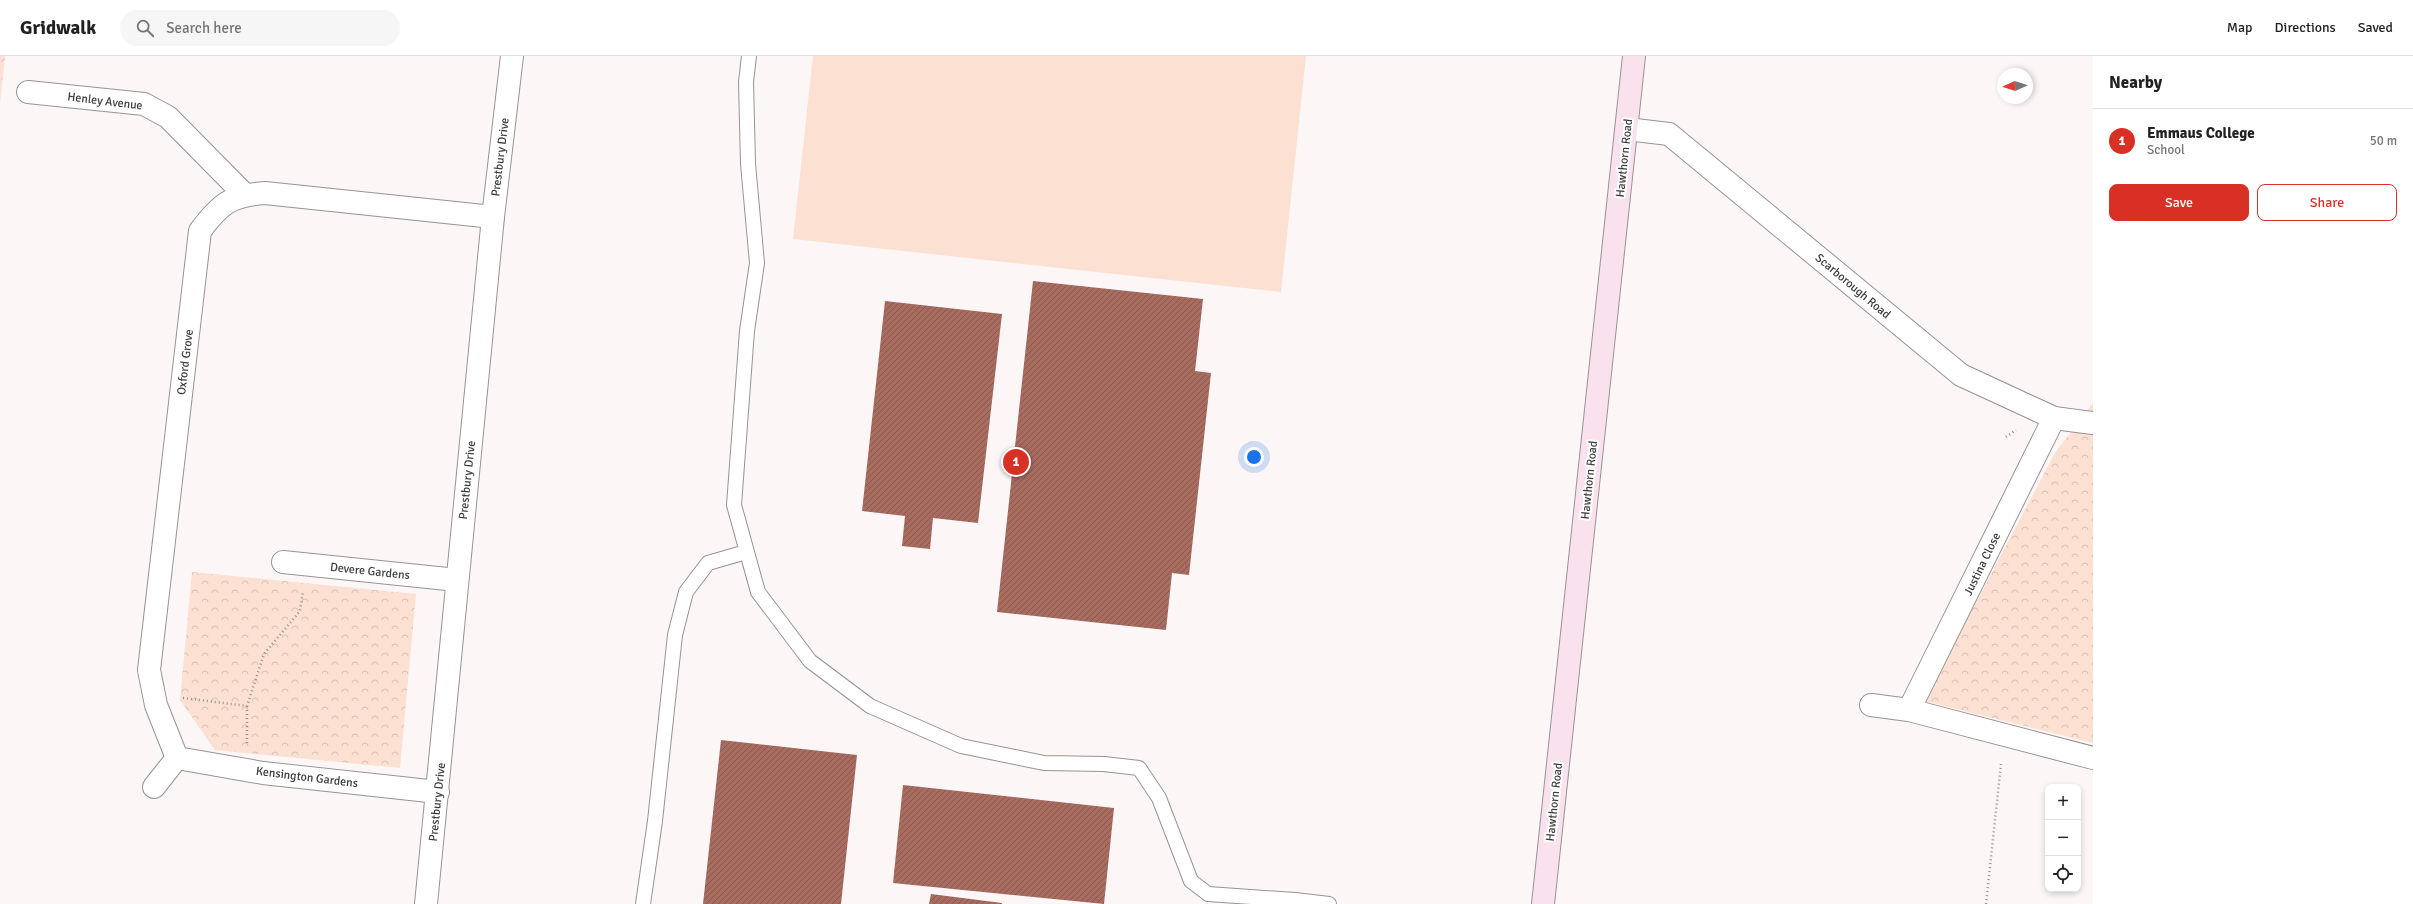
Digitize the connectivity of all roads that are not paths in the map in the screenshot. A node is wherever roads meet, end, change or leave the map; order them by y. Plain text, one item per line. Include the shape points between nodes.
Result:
1 (512, 56) edge
2 (749, 56) edge
3 (1634, 56) edge
4 (28, 92) dead end
5 (1627, 129) junction
6 (244, 194) junction
7 (492, 217) junction
8 (2054, 418) junction
9 (2093, 422) edge
10 (746, 552) junction
11 (283, 562) dead end
12 (457, 580) junction
13 (1871, 705) dead end
14 (1909, 710) junction
15 (177, 758) junction
16 (2093, 758) edge
17 (154, 787) dead end
18 (438, 792) junction
19 (1289, 902) edge
20 (426, 904) edge
21 (643, 904) edge
22 (1329, 904) edge
23 (1543, 904) edge

1 - 7 street, Prestbury Drive
2 - 10 lane via 746,82 748,164 757,263 748,331 734,505
3 - 5 main road, Hawthorn Road
4 - 6 street, Henley Avenue via 144,104 168,117
5 - 8 street, Scarborough Road via 1669,134 1961,375
5 - 23 main road, Hawthorn Road
6 - 7 street, Oxford Grove via 265,193
6 - 15 street, Oxford Grove via 216,209 200,231 150,670 154,695
7 - 12 street, Prestbury Drive
8 - 9 street, Scarborough Road
8 - 14 street, Justina Close
10 - 19 lane via 758,592 810,661 870,706 961,746 1044,763 1104,764 1139,768 1159,798 1191,881 1208,894
10 - 21 lane via 708,563 686,592 675,635 655,821
11 - 12 street, Devere Gardens
12 - 18 street, Prestbury Drive
13 - 14 street
14 - 16 street
15 - 17 street
15 - 18 street, Kensington Gardens via 246,770
18 - 20 street, Prestbury Drive
19 - 22 lane

